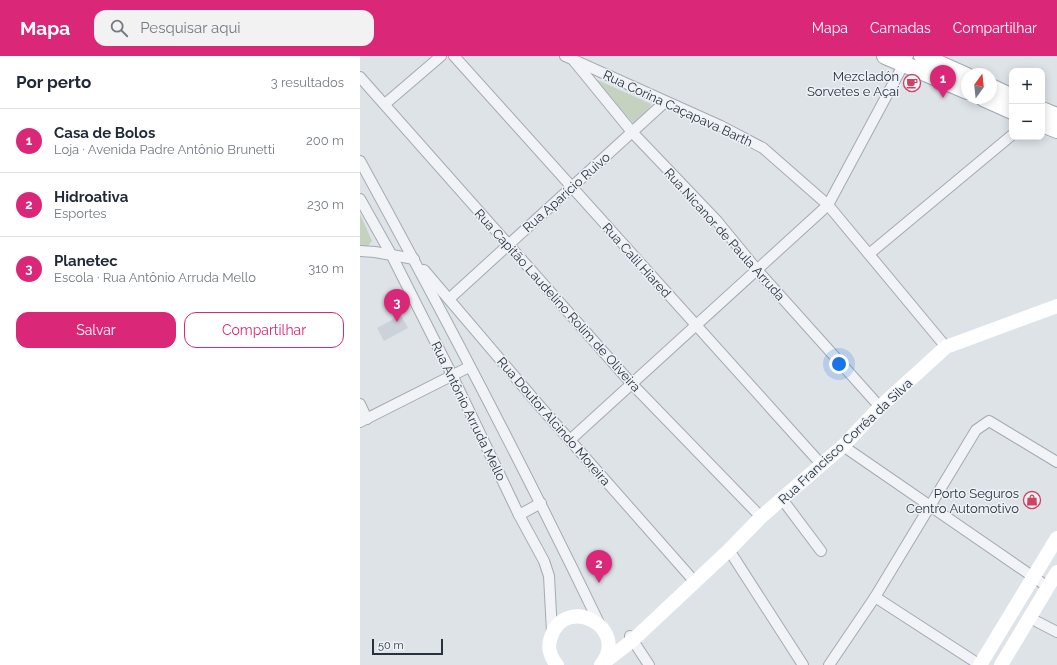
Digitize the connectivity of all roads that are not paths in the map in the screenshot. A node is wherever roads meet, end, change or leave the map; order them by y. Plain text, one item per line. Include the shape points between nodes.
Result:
1 (441, 56) edge
2 (454, 56) edge
3 (885, 56) edge
4 (922, 56) edge
5 (569, 58) edge
6 (906, 60) edge
7 (961, 73) edge
8 (360, 78) edge
9 (961, 88) edge
10 (997, 90) edge
11 (1009, 96) edge
12 (665, 102) junction
13 (385, 104) junction
14 (996, 104) edge
15 (1009, 110) edge
16 (1045, 111) edge
17 (1057, 116) edge
18 (1045, 125) edge
19 (1057, 130) edge
20 (632, 132) junction
21 (1009, 137) edge
22 (360, 161) edge
23 (572, 187) junction
24 (360, 199) edge
25 (828, 205) junction
26 (508, 245) junction
27 (360, 251) edge
28 (869, 254) junction
29 (392, 256) junction
30 (414, 259) junction
31 (758, 271) junction
32 (450, 299) junction
33 (1057, 306) edge
34 (695, 325) junction
35 (946, 347) junction
36 (469, 367) junction
37 (452, 375) junction
38 (631, 383) junction
39 (360, 404) edge
40 (880, 407) junction
41 (363, 421) edge
42 (570, 440) junction
43 (843, 446) junction
44 (1057, 462) edge
45 (821, 464) junction
46 (782, 499) junction
47 (541, 503) junction
48 (930, 507) junction
49 (519, 515) junction
50 (761, 518) junction
51 (1057, 538) edge
52 (729, 550) junction
53 (821, 551) dead end
54 (1057, 572) edge
55 (1034, 576) junction
56 (695, 582) junction
57 (1048, 587) junction
58 (875, 597) junction
59 (1030, 618) junction
60 (603, 629) junction
61 (552, 632) junction
62 (1057, 632) edge
63 (635, 636) junction
64 (549, 650) junction
65 (601, 664) edge
66 (549, 665) edge
67 (557, 665) edge
68 (649, 665) edge
69 (803, 665) edge
70 (828, 665) edge
71 (980, 665) edge
72 (1001, 665) edge

1 - 13 street
2 - 23 street, Rua Calil Hiared
3 - 6 main road
4 - 7 main road
5 - 12 street, Rua Corina Caçapava Barth
5 - 20 street, Rua Nicanor de Paula Arruda
6 - 9 main road
6 - 25 street
8 - 13 street, Rua Capitão Laudelino Rolim de Oliveira
10 - 11 main road
12 - 20 street, Rua Aparício Ruivo
12 - 25 street, Rua Corina Caçapava Barth via 764,148
13 - 26 street, Rua Capitão Laudelino Rolim de Oliveira
14 - 15 main road
16 - 17 main road
18 - 19 main road
20 - 23 street, Rua Aparício Ruivo
20 - 31 street, Rua Nicanor de Paula Arruda via 717,221
21 - 28 street
22 - 30 street
23 - 26 street, Rua Aparício Ruivo
23 - 34 street, Rua Calil Hiared
24 - 29 street, Rua Antônio Arruda Mello
25 - 28 street, Rua Corina Caçapava Barth
25 - 31 street
26 - 32 street, Rua Aparício Ruivo
26 - 38 street, Rua Capitão Laudelino Rolim de Oliveira
27 - 29 street
28 - 35 street, Rua Corina Caçapava Barth
29 - 30 street
29 - 37 street, Rua Antônio Arruda Mello
30 - 32 street, Rua Doutor Alcindo Moreira
30 - 36 street
31 - 34 street
31 - 40 street, Rua Nicanor de Paula Arruda
32 - 42 street, Rua Doutor Alcindo Moreira
33 - 35 main road, Rua Francisco Corrêa da Silva
34 - 38 street
34 - 45 street, Rua Calil Hiared
35 - 40 main road, Rua Francisco Corrêa da Silva
36 - 37 street
36 - 47 street
37 - 41 street
37 - 49 street, Rua Antônio Arruda Mello
38 - 42 street
38 - 50 street, Rua Capitão Laudelino Rolim de Oliveira
39 - 41 street
40 - 43 main road, Rua Francisco Corrêa da Silva
42 - 56 street, Rua Doutor Alcindo Moreira
43 - 45 main road, Rua Francisco Corrêa da Silva
43 - 48 street
44 - 48 street via 989,421 976,430
45 - 46 main road, Rua Francisco Corrêa da Silva
46 - 50 main road, Rua Francisco Corrêa da Silva
46 - 53 street
47 - 49 street
47 - 60 street
48 - 55 street
48 - 58 street
49 - 61 street, Rua Antônio Arruda Mello via 544,561 548,576
50 - 52 main road, Rua Francisco Corrêa da Silva
51 - 55 main road
52 - 56 main road, Rua Francisco Corrêa da Silva
52 - 69 street
54 - 57 main road
55 - 57 street
55 - 71 main road
56 - 63 main road, Rua Francisco Corrêa da Silva
57 - 59 main road
58 - 70 street
58 - 71 street
59 - 62 street
59 - 72 main road
60 - 61 main road via 594,620 585,616 575,616 558,624
60 - 63 main road via 621,639
60 - 65 main road via 608,652
61 - 64 main road
63 - 65 main road, Rua Francisco Corrêa da Silva
63 - 68 street
64 - 66 main road
64 - 67 main road

